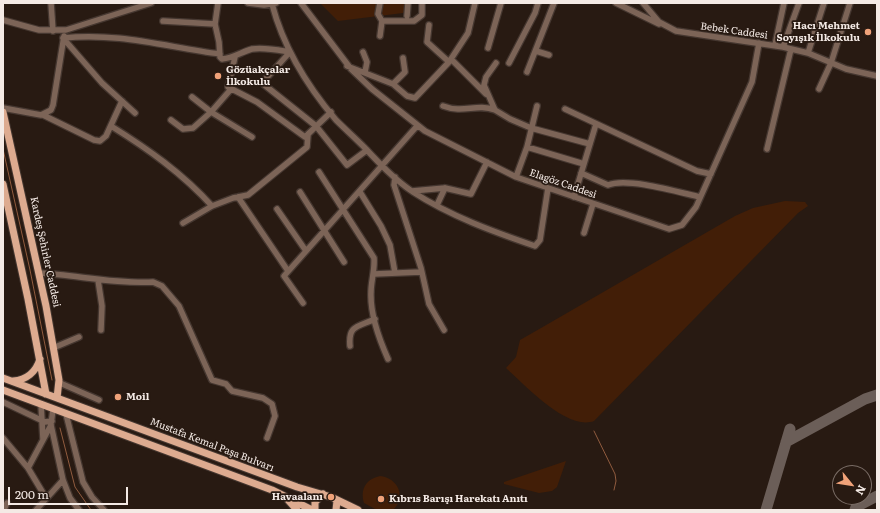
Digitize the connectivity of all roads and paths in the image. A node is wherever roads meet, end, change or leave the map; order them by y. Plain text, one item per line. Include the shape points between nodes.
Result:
1 (51, 3) edge
2 (149, 3) edge
3 (218, 3) edge
4 (248, 3) edge
5 (300, 3) edge
6 (380, 3) edge
7 (408, 3) edge
8 (422, 3) edge
9 (475, 3) edge
10 (501, 3) edge
11 (538, 3) edge
12 (554, 3) edge
13 (617, 3) edge
14 (643, 3) edge
15 (784, 3) edge
16 (799, 3) edge
17 (824, 3) edge
18 (850, 3) edge
19 (274, 4) edge
20 (408, 16) dead end
21 (3, 20) edge
22 (163, 21) dead end
23 (382, 21) junction
24 (215, 24) junction
25 (429, 25) dead end
26 (667, 27) junction
27 (66, 30) junction
28 (53, 31) junction
29 (380, 36) dead end
30 (63, 38) junction
31 (759, 43) junction
32 (775, 46) junction
33 (783, 47) junction
34 (488, 48) dead end
35 (791, 49) junction
36 (536, 51) junction
37 (290, 52) junction
38 (363, 52) dead end
39 (808, 53) junction
40 (220, 54) junction
41 (549, 55) dead end
42 (235, 58) junction
43 (403, 58) dead end
44 (450, 60) junction
45 (496, 63) dead end
46 (509, 63) dead end
47 (831, 63) junction
48 (347, 66) junction
49 (365, 72) junction
50 (527, 72) dead end
51 (877, 76) edge
52 (393, 84) junction
53 (232, 88) junction
54 (820, 89) dead end
55 (487, 95) junction
56 (192, 97) dead end
57 (122, 101) junction
58 (443, 106) dead end
59 (537, 106) dead end
60 (3, 108) edge
61 (565, 109) dead end
62 (495, 110) junction
63 (211, 112) junction
64 (331, 112) junction
65 (135, 113) dead end
66 (3, 115) edge
67 (44, 115) junction
68 (171, 120) dead end
69 (596, 124) junction
70 (111, 126) junction
71 (316, 126) junction
72 (418, 126) junction
73 (531, 128) junction
74 (308, 134) junction
75 (252, 138) dead end
76 (590, 144) junction
77 (527, 147) junction
78 (767, 149) dead end
79 (367, 150) junction
80 (487, 162) junction
81 (584, 164) junction
82 (383, 166) junction
83 (319, 172) dead end
84 (581, 173) junction
85 (711, 174) junction
86 (395, 177) junction
87 (516, 177) junction
88 (3, 184) edge
89 (445, 188) junction
90 (548, 188) junction
91 (412, 191) junction
92 (300, 192) dead end
93 (360, 192) junction
94 (238, 197) junction
95 (574, 197) junction
96 (700, 197) junction
97 (593, 204) junction
98 (437, 205) junction
99 (212, 206) junction
100 (277, 209) dead end
101 (344, 209) junction
102 (183, 223) dead end
103 (324, 230) junction
104 (584, 233) dead end
105 (306, 251) junction
106 (344, 262) dead end
107 (288, 271) junction
108 (421, 272) junction
109 (39, 273) junction
110 (394, 273) junction
111 (374, 274) junction
112 (98, 280) junction
113 (303, 303) dead end
114 (375, 319) junction
115 (101, 330) dead end
116 (444, 330) dead end
117 (79, 337) dead end
118 (350, 346) dead end
119 (53, 348) junction
120 (40, 359) junction
121 (388, 359) dead end
122 (3, 378) edge
123 (12, 381) junction
124 (44, 382) junction
125 (59, 382) junction
126 (3, 390) edge
127 (46, 394) junction
128 (58, 398) junction
129 (99, 400) dead end
130 (3, 402) edge
131 (42, 405) junction
132 (53, 409) junction
133 (66, 414) junction
134 (41, 419) junction
135 (52, 423) junction
136 (3, 438) edge
137 (44, 438) junction
138 (267, 438) dead end
139 (53, 439) junction
140 (28, 468) junction
141 (62, 480) junction
142 (282, 494) junction
143 (322, 494) junction
144 (46, 498) junction
145 (337, 501) junction
146 (7, 503) dead end
147 (4, 510) edge
148 (36, 510) edge
149 (79, 510) edge
150 (104, 510) edge
151 (297, 510) edge
152 (313, 510) edge
153 (336, 510) edge
154 (358, 510) edge

1 - 28 street
2 - 27 street
3 - 24 street
4 - 19 street
5 - 48 street, Elagöz Caddesi
6 - 23 street via 378,14
7 - 20 street
8 - 23 street via 422,15 414,21
9 - 44 street via 468,33
10 - 34 street
11 - 46 street
12 - 36 street
13 - 26 street
14 - 26 street, Bebek Caddesi via 655,18
15 - 32 street
16 - 33 street
17 - 39 street
18 - 47 street
19 - 37 street
21 - 28 street via 32,29
22 - 24 street
23 - 29 street
24 - 40 street
25 - 44 street via 427,42
26 - 31 street, Bebek Caddesi via 702,36
27 - 28 street
27 - 30 street
30 - 40 street via 106,37 161,43
30 - 57 street via 102,83
30 - 67 street via 53,107
31 - 32 street, Bebek Caddesi
31 - 85 street, Elagöz Caddesi via 752,82
32 - 33 street, Bebek Caddesi
33 - 35 street, Bebek Caddesi
35 - 39 street, Bebek Caddesi
35 - 78 street
36 - 41 street
36 - 50 street
37 - 42 street via 258,48 245,51
37 - 64 street
37 - 71 street via 262,83
38 - 49 street via 367,62
39 - 47 street, Bebek Caddesi
40 - 42 street via 222,59
42 - 53 street via 228,87
43 - 52 street via 405,72
44 - 52 street via 415,98 407,96
44 - 55 street
45 - 55 street via 485,80
47 - 51 street, Bebek Caddesi
47 - 54 street
48 - 49 street
48 - 72 street, Elagöz Caddesi
49 - 52 street
53 - 63 street
53 - 74 street via 257,102 305,137
55 - 62 street
56 - 63 street
57 - 65 street
57 - 70 street
58 - 62 street via 460,110 479,107
59 - 73 street
60 - 67 street
61 - 69 street
62 - 73 street
63 - 68 street via 190,130 183,129
63 - 75 street
64 - 71 street
64 - 79 street
66 - 109 main road, Kardeş Şehirler Caddesi
67 - 70 street via 96,141 104,139
69 - 76 street
69 - 85 street via 697,171
70 - 99 street via 151,151 195,187
71 - 74 street
71 - 79 street via 347,165
72 - 80 street, Elagöz Caddesi
72 - 82 street
73 - 76 street
73 - 77 street
74 - 94 street via 307,147 248,195
76 - 81 street
77 - 81 street
77 - 87 street
79 - 82 street
80 - 87 street, Elagöz Caddesi
80 - 89 street via 471,194
81 - 84 street
82 - 86 street
82 - 93 street
83 - 101 street
84 - 95 street
84 - 96 street via 608,185 616,181 641,184
85 - 96 street, Elagöz Caddesi
86 - 91 street
86 - 108 street via 394,185
87 - 90 street, Elagöz Caddesi
88 - 120 main road
89 - 91 street
89 - 98 street
90 - 95 street, Elagöz Caddesi
90 - 98 street via 540,240 535,246 491,230
91 - 98 street
92 - 103 street
93 - 101 street
93 - 110 street via 390,245
94 - 99 street
94 - 107 street
95 - 97 street, Elagöz Caddesi
96 - 97 street, Elagöz Caddesi via 685,223 672,229 660,228
97 - 104 street
99 - 102 street
100 - 105 street
101 - 103 street
101 - 111 street via 374,258
103 - 105 street
103 - 106 street
105 - 107 street
107 - 113 street via 284,276
108 - 110 street
108 - 116 street via 429,304
109 - 112 street
109 - 119 main road, Kardeş Şehirler Caddesi
110 - 111 street
111 - 114 street via 370,293
112 - 115 street via 102,306
112 - 138 street via 153,282 162,286 179,306 212,380 226,384 232,391 263,398 272,404 275,416
114 - 118 street via 351,331
114 - 121 street
117 - 119 street
119 - 125 main road, Kardeş Şehirler Caddesi
120 - 123 main road via 38,366 30,374
120 - 124 main road
122 - 123 main road
123 - 127 main road
124 - 125 main road via 53,386
124 - 127 main road
125 - 128 main road, Kardeş Şehirler Caddesi
125 - 129 street
126 - 131 main road
127 - 128 main road
127 - 131 main road via 41,398
128 - 132 main road via 58,406
128 - 143 main road, Mustafa Kemal Paşa Bulvarı
130 - 134 street
131 - 132 main road
131 - 134 street
132 - 133 main road, Mustafa Kemal Paşa Bulvarı
132 - 135 street
133 - 142 main road, Mustafa Kemal Paşa Bulvarı
133 - 150 street via 83,482
134 - 135 street
134 - 137 street
135 - 137 street
135 - 139 street
136 - 140 street
137 - 139 street via 47,436
137 - 140 street
139 - 141 street
140 - 144 street
141 - 144 street
141 - 149 street
142 - 151 main road
142 - 152 main road, Mustafa Kemal Paşa Bulvarı
143 - 145 main road, Mustafa Kemal Paşa Bulvarı
143 - 152 main road via 315,502
144 - 148 street
145 - 153 main road
145 - 154 main road, Mustafa Kemal Paşa Bulvarı
146 - 147 street

